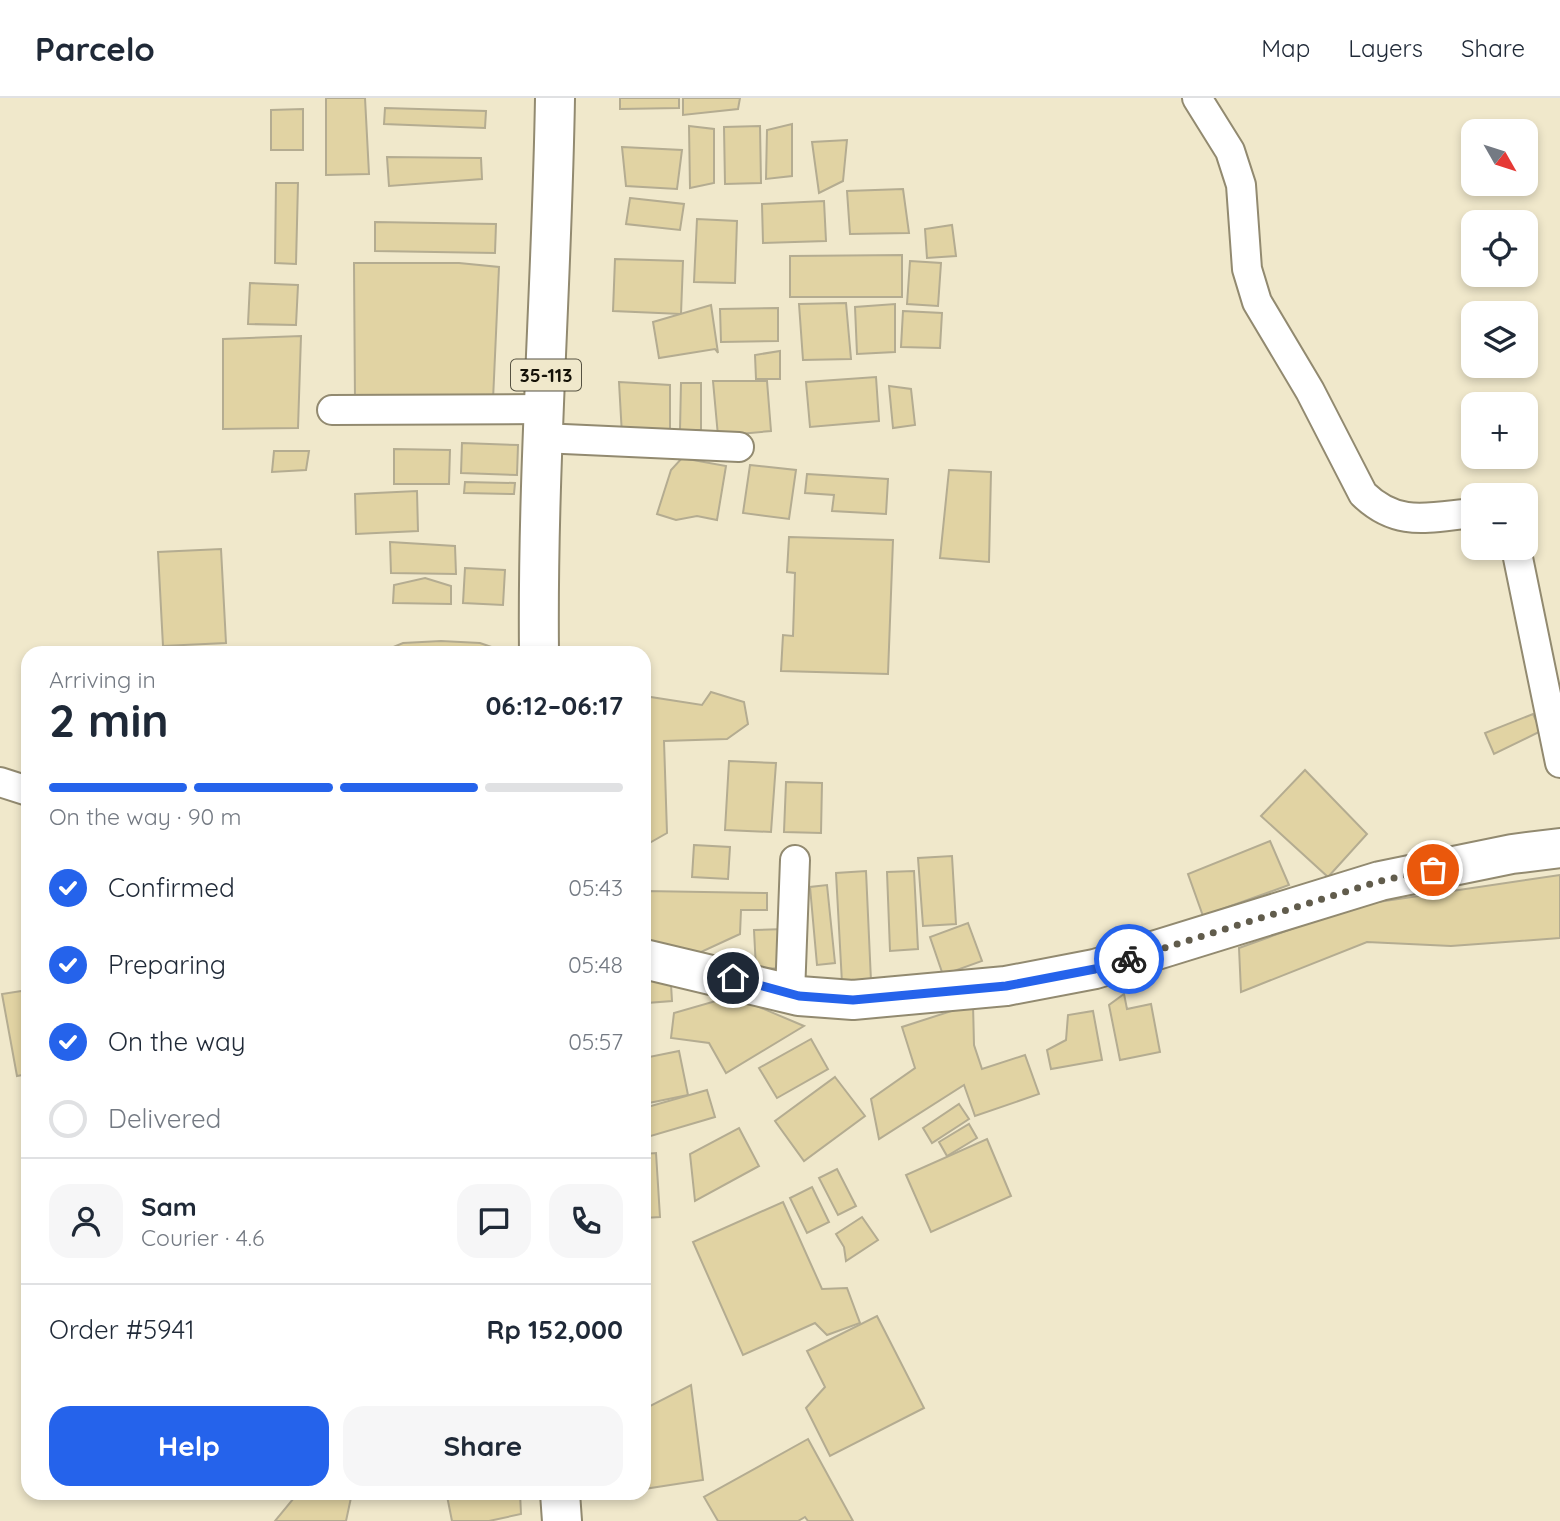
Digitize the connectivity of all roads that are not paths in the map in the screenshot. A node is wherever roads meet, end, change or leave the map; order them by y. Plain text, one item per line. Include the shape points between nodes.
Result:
1 (555, 98) edge
2 (1197, 98) edge
3 (332, 410) dead end
4 (543, 424) junction
5 (739, 447) dead end
6 (1461, 514) edge
7 (1518, 560) edge
8 (539, 646) edge
9 (1560, 763) edge
10 (0, 782) edge
11 (21, 789) edge
12 (1560, 848) edge
13 (795, 860) dead end
14 (651, 961) edge
15 (790, 993) junction
16 (560, 1500) edge
17 (562, 1521) edge

1 - 4 main road, 35-113
2 - 6 street via 1230,151 1241,185 1247,269 1257,302 1363,494 1376,507 1399,517
3 - 4 street
4 - 5 street
4 - 8 main road, 35-113
7 - 9 street
10 - 11 street
12 - 15 main road via 1380,881 1095,969 1031,981 853,1000
13 - 15 street
14 - 15 main road
16 - 17 main road

